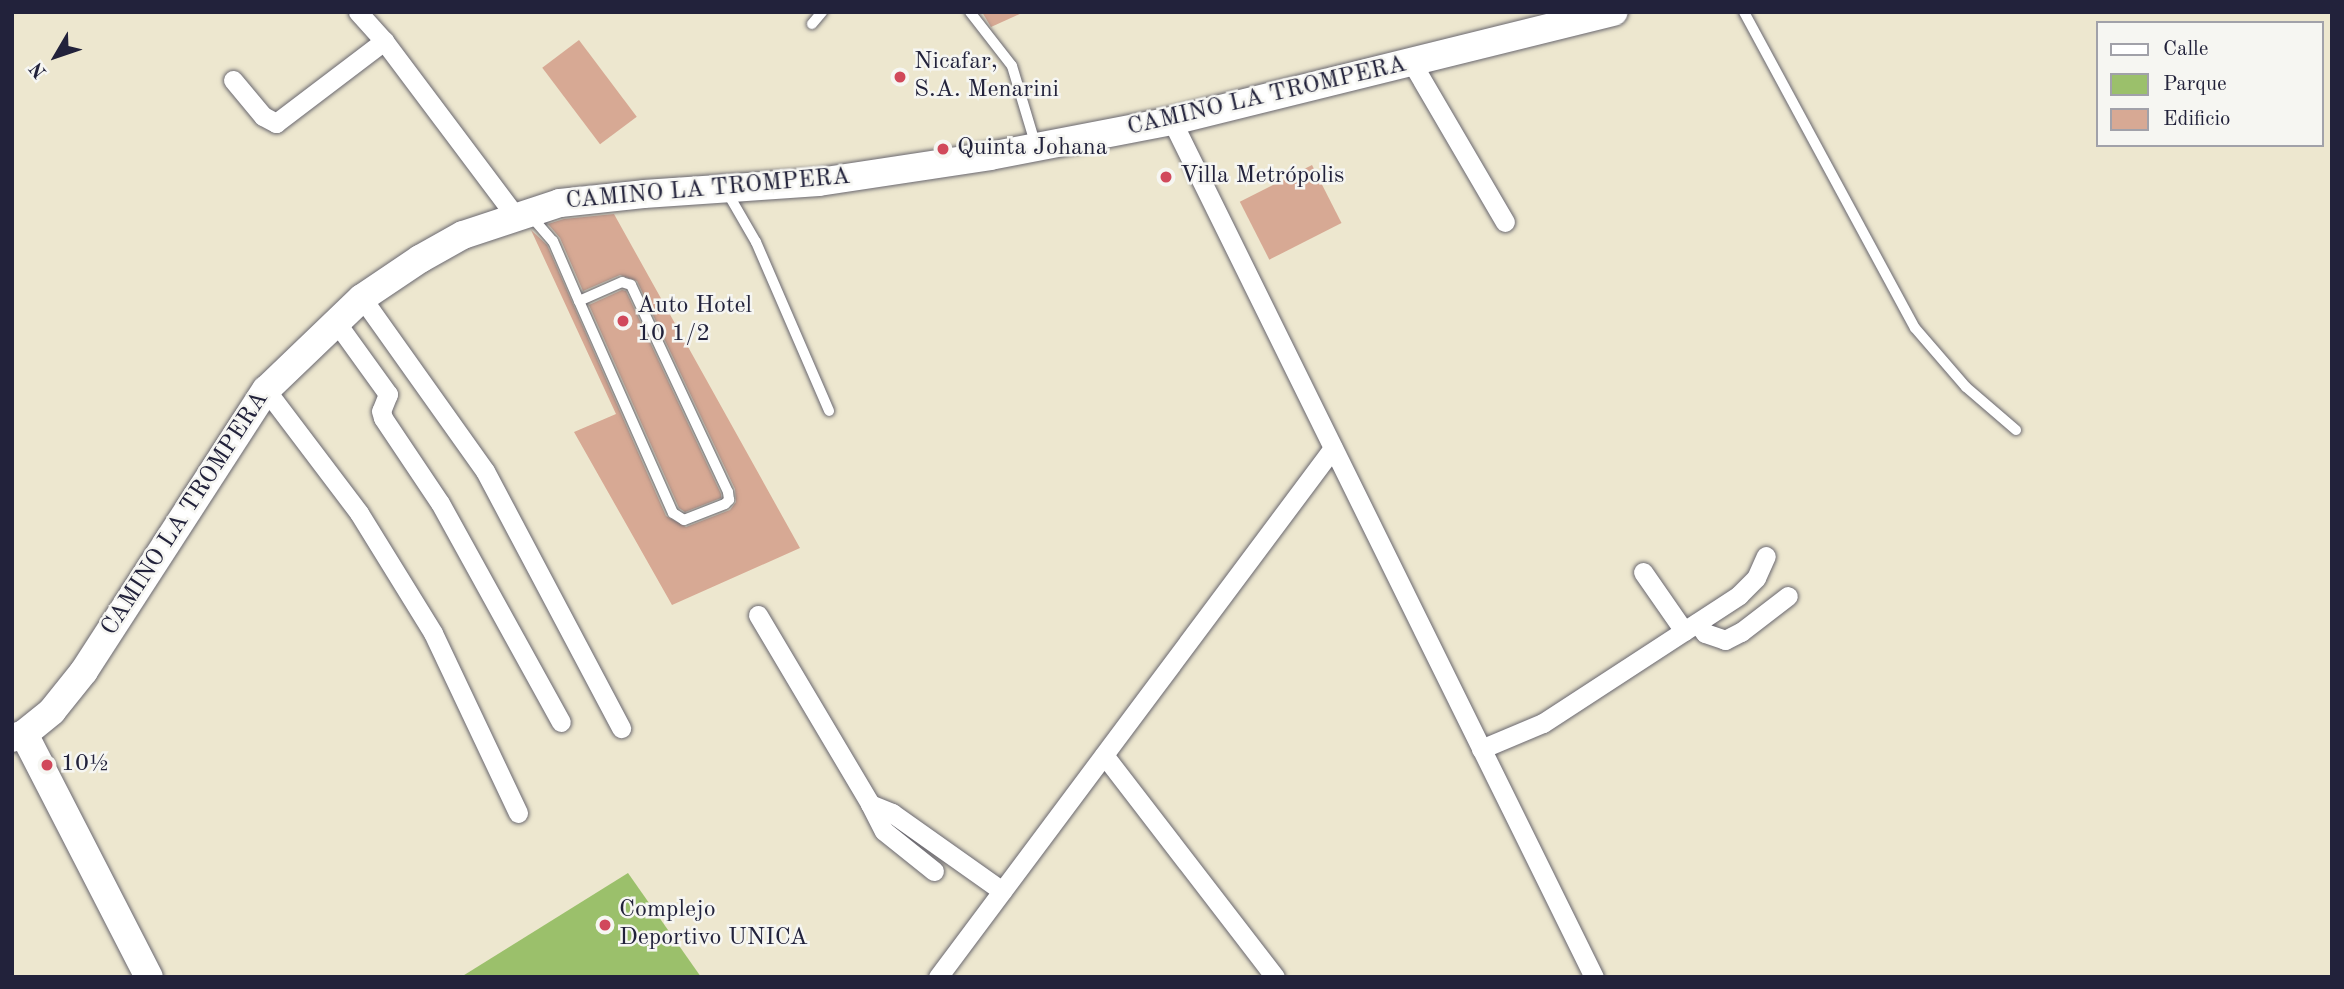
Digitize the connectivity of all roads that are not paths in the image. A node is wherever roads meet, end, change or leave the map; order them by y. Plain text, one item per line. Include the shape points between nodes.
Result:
1 (358, 12) edge
2 (822, 12) edge
3 (970, 12) edge
4 (1614, 12) edge
5 (1744, 12) edge
6 (812, 24) dead end
7 (384, 41) junction
8 (1412, 63) junction
9 (233, 80) dead end
10 (1172, 121) junction
11 (1037, 147) junction
12 (725, 189) junction
13 (522, 215) junction
14 (1505, 222) dead end
15 (362, 298) junction
16 (579, 301) junction
17 (336, 322) junction
18 (266, 390) junction
19 (829, 411) dead end
20 (2016, 430) dead end
21 (1333, 448) junction
22 (1766, 556) dead end
23 (1643, 572) dead end
24 (1788, 596) dead end
25 (758, 615) dead end
26 (1691, 627) junction
27 (561, 722) dead end
28 (621, 728) dead end
29 (18, 736) edge
30 (1481, 749) junction
31 (1104, 755) junction
32 (870, 804) junction
33 (518, 813) dead end
34 (934, 871) dead end
35 (1002, 891) junction
36 (149, 977) edge
37 (938, 977) edge
38 (1275, 977) edge
39 (1594, 977) edge

1 - 7 street
2 - 6 lane
3 - 11 lane via 1012,66
4 - 8 street, CAMINO LA TROMPERA
5 - 20 lane via 1915,328 1966,387
7 - 9 street via 276,123 263,116
7 - 13 street
8 - 10 street, CAMINO LA TROMPERA
8 - 14 street
10 - 11 street, CAMINO LA TROMPERA
10 - 21 street
11 - 12 street, CAMINO LA TROMPERA via 819,182
12 - 13 street, CAMINO LA TROMPERA via 560,203
12 - 19 lane via 753,234
13 - 15 street, CAMINO LA TROMPERA via 463,235
13 - 16 lane via 553,241
15 - 17 street, CAMINO LA TROMPERA
15 - 28 street via 485,471
16 - 16 lane via 673,513 684,520 724,504 728,492 631,285 622,282
17 - 18 street, CAMINO LA TROMPERA
17 - 27 street via 388,394 383,418 440,503
18 - 29 street, CAMINO LA TROMPERA via 84,671 52,711
18 - 33 street via 359,513 433,633
21 - 30 street
21 - 31 street
22 - 26 street via 1756,578 1740,595
23 - 26 street
24 - 26 street via 1725,640
25 - 32 street
26 - 30 street via 1543,723
29 - 36 street
30 - 39 street
31 - 35 street
31 - 38 street
32 - 34 street via 884,831
32 - 35 street via 892,813
35 - 37 street

